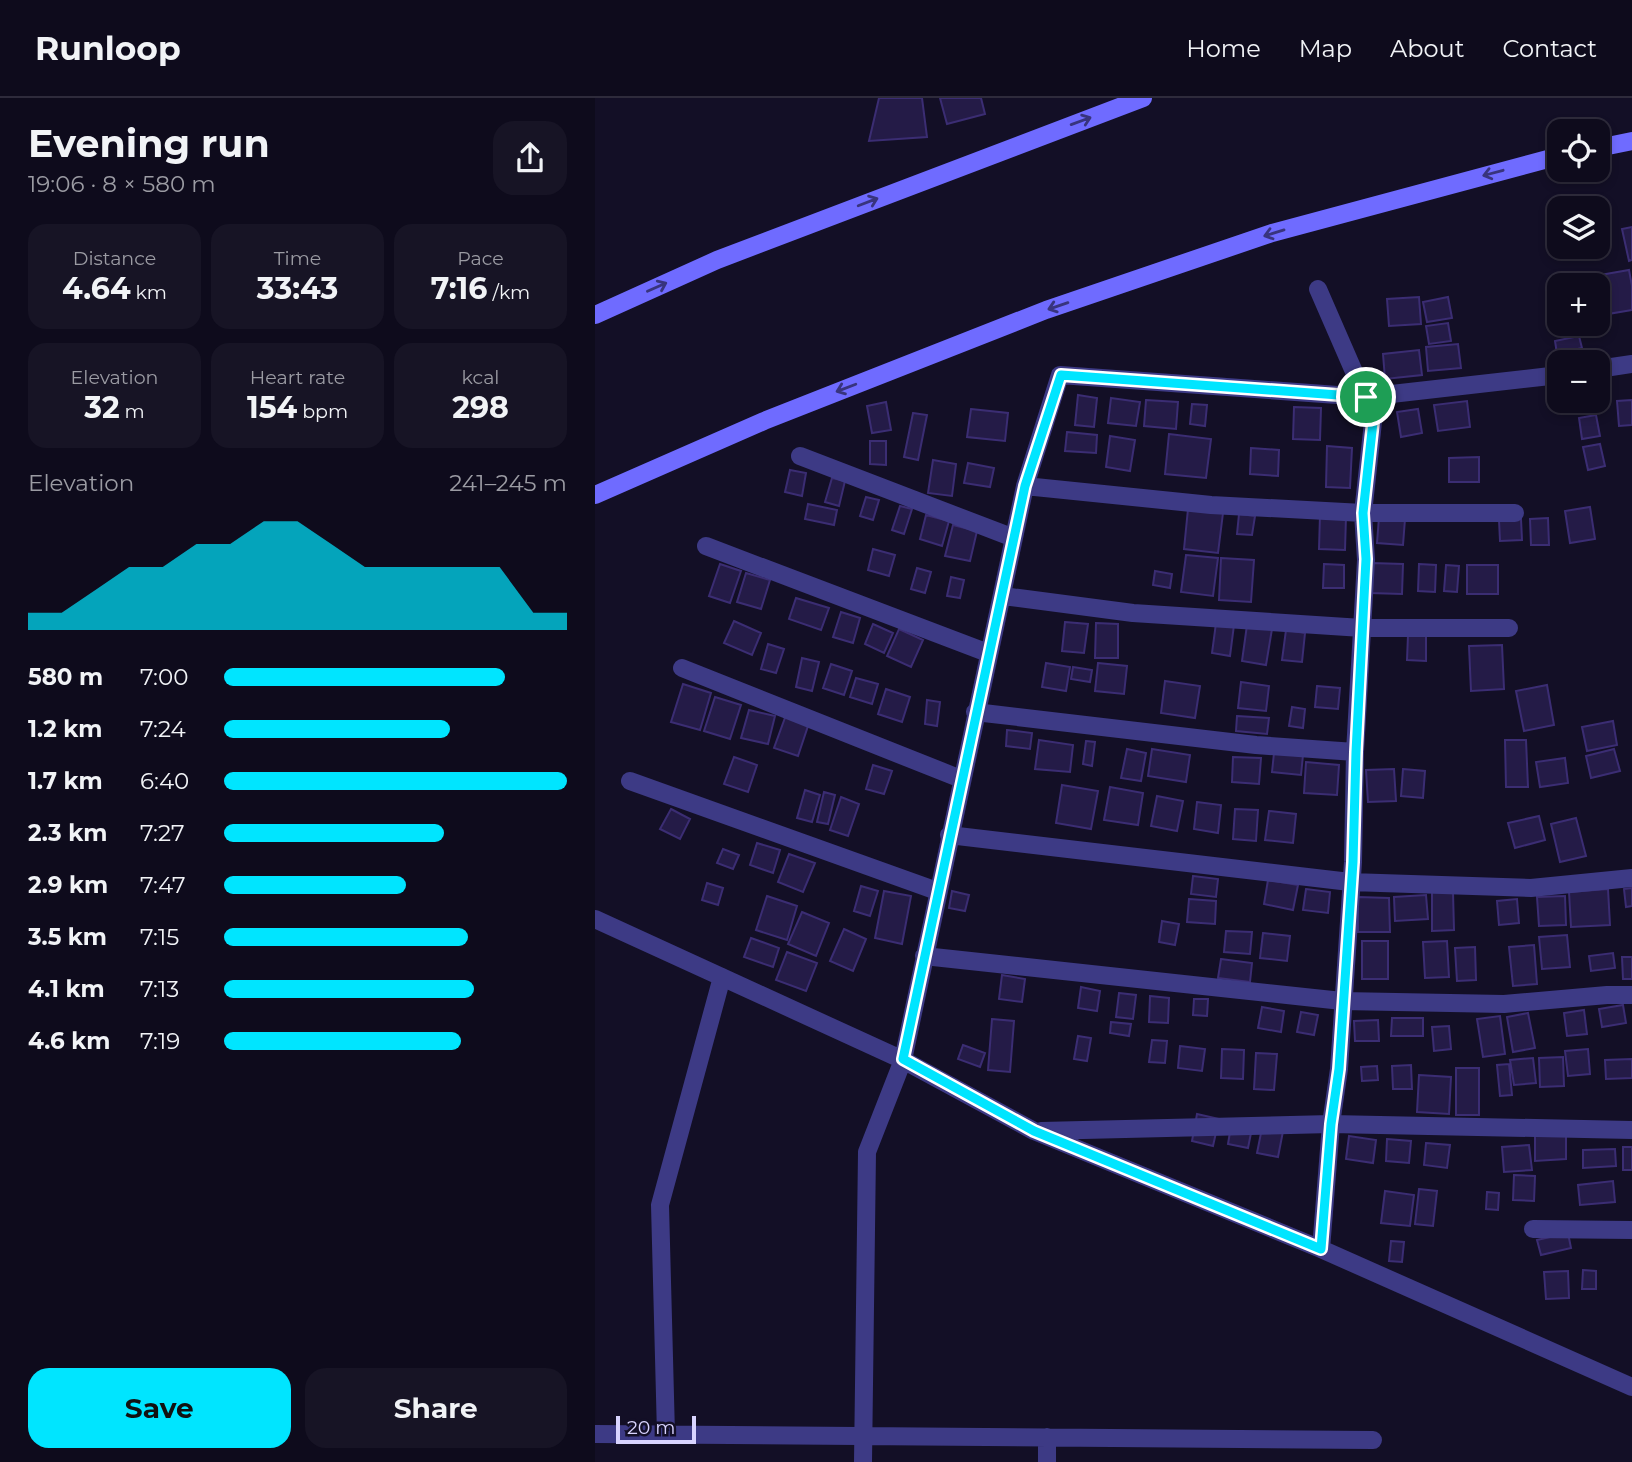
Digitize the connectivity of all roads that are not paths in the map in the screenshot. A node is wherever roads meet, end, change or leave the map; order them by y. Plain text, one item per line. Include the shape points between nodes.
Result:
1 (1143, 98) edge
2 (1632, 141) edge
3 (1610, 146) edge
4 (1547, 159) edge
5 (1318, 289) dead end
6 (595, 315) edge
7 (1632, 364) edge
8 (1610, 367) edge
9 (1547, 376) edge
10 (1366, 397) junction
11 (800, 457) dead end
12 (1025, 486) junction
13 (595, 495) edge
14 (1363, 513) junction
15 (1515, 513) dead end
16 (1014, 538) junction
17 (706, 546) dead end
18 (1003, 596) junction
19 (1362, 628) junction
20 (1509, 628) dead end
21 (988, 653) junction
22 (682, 668) dead end
23 (975, 712) junction
24 (1356, 752) junction
25 (961, 779) junction
26 (630, 781) dead end
27 (949, 835) junction
28 (1632, 878) edge
29 (1350, 882) junction
30 (937, 891) junction
31 (595, 919) edge
32 (924, 956) junction
33 (722, 977) junction
34 (1632, 995) edge
35 (1342, 1002) junction
36 (903, 1059) junction
37 (1331, 1124) junction
38 (1632, 1130) edge
39 (1034, 1131) junction
40 (1533, 1229) dead end
41 (1632, 1230) edge
42 (1321, 1249) junction
43 (1632, 1387) edge
44 (595, 1434) edge
45 (666, 1434) junction
46 (864, 1435) junction
47 (1047, 1437) junction
48 (1373, 1440) dead end
49 (863, 1462) edge
50 (1047, 1462) edge

6 -> 1 street via 717,260
2 - 3 street
4 -> 13 street via 1272,233 1046,310 764,421
5 - 10 street
7 - 8 street
9 - 10 street
10 - 12 street via 1061,375
10 - 14 street via 1373,422
11 - 16 street
12 - 14 street via 1211,505
12 - 16 street
14 - 15 street
14 - 19 street
16 - 18 street
17 - 21 street
18 - 19 street via 1133,612
18 - 21 street
19 - 20 street
19 - 24 street
21 - 23 street
22 - 25 street
23 - 24 street via 1256,746
23 - 25 street
24 - 29 street
25 - 27 street
26 - 30 street
27 - 29 street
27 - 30 street
28 - 29 street via 1531,888
29 - 35 street
30 - 32 street
31 - 33 street
32 - 35 street
32 - 36 street
33 - 36 street
33 - 45 street via 660,1205
34 - 35 street via 1504,1004
35 - 37 street
36 - 39 street
36 - 46 street via 867,1152
37 - 38 street
37 - 39 street
37 - 42 street
39 - 42 street
40 - 41 street
42 - 43 street
44 - 45 street
45 - 46 street
46 - 47 street
46 - 49 street
47 - 48 street
47 - 50 street

